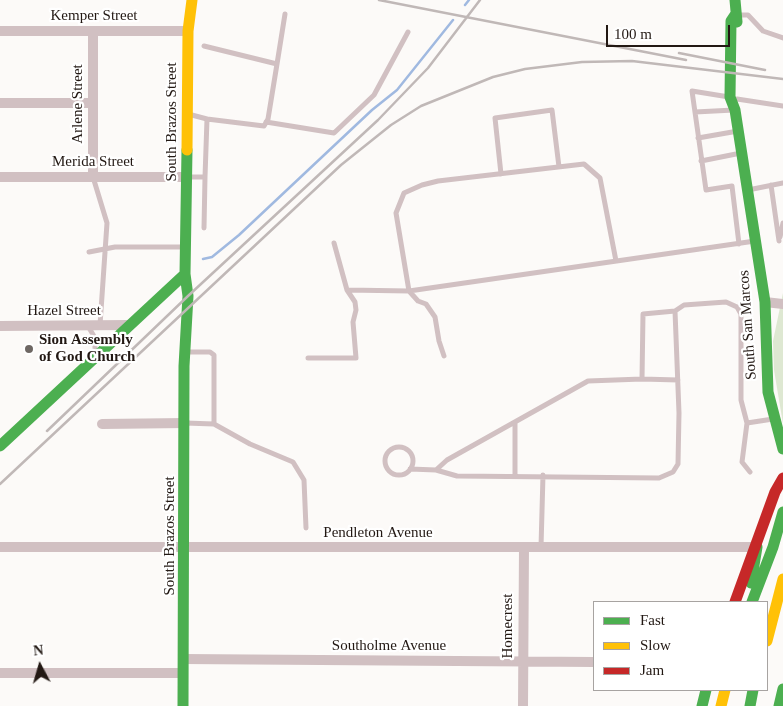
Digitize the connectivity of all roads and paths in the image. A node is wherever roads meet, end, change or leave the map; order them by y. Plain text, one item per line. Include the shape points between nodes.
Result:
1 (183, 0) edge
2 (192, 0) edge
3 (735, 0) edge
4 (285, 14) dead end
5 (735, 15) junction
6 (0, 31) edge
7 (93, 31) junction
8 (188, 31) junction
9 (408, 32) dead end
10 (783, 38) edge
11 (204, 46) dead end
12 (277, 64) junction
13 (734, 102) junction
14 (0, 103) edge
15 (93, 103) junction
16 (783, 106) edge
17 (695, 112) junction
18 (187, 114) junction
19 (207, 119) junction
20 (266, 122) junction
21 (738, 131) junction
22 (698, 138) junction
23 (742, 152) junction
24 (701, 161) junction
25 (559, 167) junction
26 (501, 174) junction
27 (0, 177) edge
28 (187, 177) junction
29 (205, 177) junction
30 (93, 178) junction
31 (783, 183) edge
32 (772, 185) junction
33 (747, 190) junction
34 (783, 223) edge
35 (204, 228) dead end
36 (755, 241) junction
37 (334, 242) dead end
38 (739, 244) junction
39 (186, 247) junction
40 (107, 248) junction
41 (89, 252) dead end
42 (616, 261) junction
43 (185, 274) junction
44 (347, 290) junction
45 (409, 291) junction
46 (775, 303) edge
47 (676, 311) junction
48 (129, 325) junction
49 (0, 326) edge
50 (87, 326) junction
51 (100, 326) junction
52 (186, 352) junction
53 (444, 356) dead end
54 (94, 358) junction
55 (308, 358) dead end
56 (184, 366) junction
57 (642, 379) junction
58 (678, 380) junction
59 (774, 419) junction
60 (515, 422) junction
61 (747, 422) junction
62 (185, 423) junction
63 (102, 424) dead end
64 (214, 424) junction
65 (0, 446) edge
66 (783, 449) edge
67 (410, 469) junction
68 (436, 470) junction
69 (750, 472) dead end
70 (516, 475) junction
71 (543, 475) junction
72 (783, 478) edge
73 (783, 496) edge
74 (783, 512) edge
75 (306, 528) dead end
76 (524, 547) junction
77 (541, 547) junction
78 (757, 547) junction
79 (0, 548) edge
80 (185, 548) junction
81 (783, 579) edge
82 (735, 601) edge
83 (750, 601) edge
84 (750, 601) edge
85 (768, 637) edge
86 (183, 659) junction
87 (523, 662) junction
88 (593, 662) edge
89 (0, 673) edge
90 (183, 673) junction
91 (783, 688) edge
92 (706, 691) edge
93 (725, 691) edge
94 (736, 691) edge
95 (754, 691) edge
96 (183, 706) edge
97 (523, 706) edge
98 (702, 706) edge
99 (721, 706) edge
100 (734, 706) edge
101 (750, 706) edge
102 (779, 706) edge

1 - 8 main road, South Brazos Street
2 - 8 main road, South Brazos Street
3 - 5 main road, South San Marcos
4 - 12 lane
5 - 10 lane via 748,15 763,31
5 - 13 main road, South San Marcos via 730,21
6 - 7 street, Kemper Street
7 - 8 street, Kemper Street
7 - 15 street, Arlene Street
8 - 18 main road, South Brazos Street
9 - 20 lane via 374,95 334,133
11 - 12 lane
12 - 20 lane
13 - 16 lane
13 - 17 lane
13 - 17 lane via 692,90
13 - 21 main road, South San Marcos
14 - 15 street
15 - 30 street, Arlene Street
17 - 22 lane
18 - 19 lane
18 - 28 main road, South Brazos Street
19 - 20 lane via 264,126
19 - 29 lane
21 - 22 lane
21 - 23 main road, South San Marcos
22 - 24 lane
23 - 24 lane
23 - 33 main road, South San Marcos
24 - 38 lane via 706,190 732,186
25 - 26 lane
25 - 26 lane via 552,110 495,118
25 - 42 lane via 584,164 600,178
26 - 45 lane via 438,181 404,193 396,213
27 - 30 street, Merida Street
28 - 29 lane
28 - 30 street, Merida Street
28 - 39 main road, South Brazos Street
29 - 35 lane
30 - 40 lane via 104,207
31 - 32 lane
32 - 33 lane
32 - 34 lane via 779,241
33 - 36 main road, South San Marcos
36 - 38 lane
36 - 46 main road, South San Marcos
37 - 44 lane
38 - 42 lane
39 - 40 lane
39 - 43 main road, South Brazos Street
40 - 41 lane
40 - 51 lane
42 - 45 lane
43 - 48 main road
43 - 52 main road, South Brazos Street via 188,296
43 - 56 main road, South Brazos Street via 181,285 180,348
44 - 45 lane
44 - 55 lane via 355,302 356,358
45 - 53 lane via 426,304 435,317
46 - 59 main road, South San Marcos via 766,375
47 - 57 lane via 643,314
47 - 58 lane
47 - 61 lane via 684,305 726,302 737,307 742,314 742,400
48 - 51 street, Hazel Street
48 - 54 main road
49 - 50 street, Hazel Street
50 - 51 street, Hazel Street
50 - 54 lane via 95,338
52 - 56 main road, South Brazos Street
52 - 64 lane via 210,352 214,355
54 - 65 main road
56 - 62 main road, South Brazos Street
57 - 58 lane
57 - 60 lane via 588,381
58 - 71 lane via 678,464 673,472 659,478
59 - 61 lane
59 - 66 main road, South San Marcos
60 - 68 lane via 447,460
60 - 70 lane
61 - 69 lane via 742,462
62 - 63 street
62 - 64 lane
62 - 80 main road, South Brazos Street
64 - 75 lane via 293,462 304,480
67 - 67 lane via 398,475 389,471 385,463 387,454 394,448 407,450 412,456
67 - 68 lane
68 - 70 lane via 456,476
70 - 71 lane
71 - 77 lane
72 - 78 main road via 775,492
73 - 78 main road via 770,534
74 - 84 main road via 773,547
76 - 77 street, Pendleton Avenue
76 - 80 street, Pendleton Avenue
76 - 87 street, Homecrest
77 - 78 street, Pendleton Avenue
78 - 82 main road
78 - 83 main road
79 - 80 street, Pendleton Avenue
80 - 86 main road, South Brazos Street
81 - 85 main road
86 - 87 street, Southolme Avenue
86 - 90 main road, South Brazos Street
87 - 88 street, Southolme Avenue
87 - 97 street, Homecrest
89 - 90 street
90 - 96 main road, South Brazos Street
91 - 102 main road
92 - 98 main road
93 - 99 main road
94 - 100 main road
95 - 101 main road

